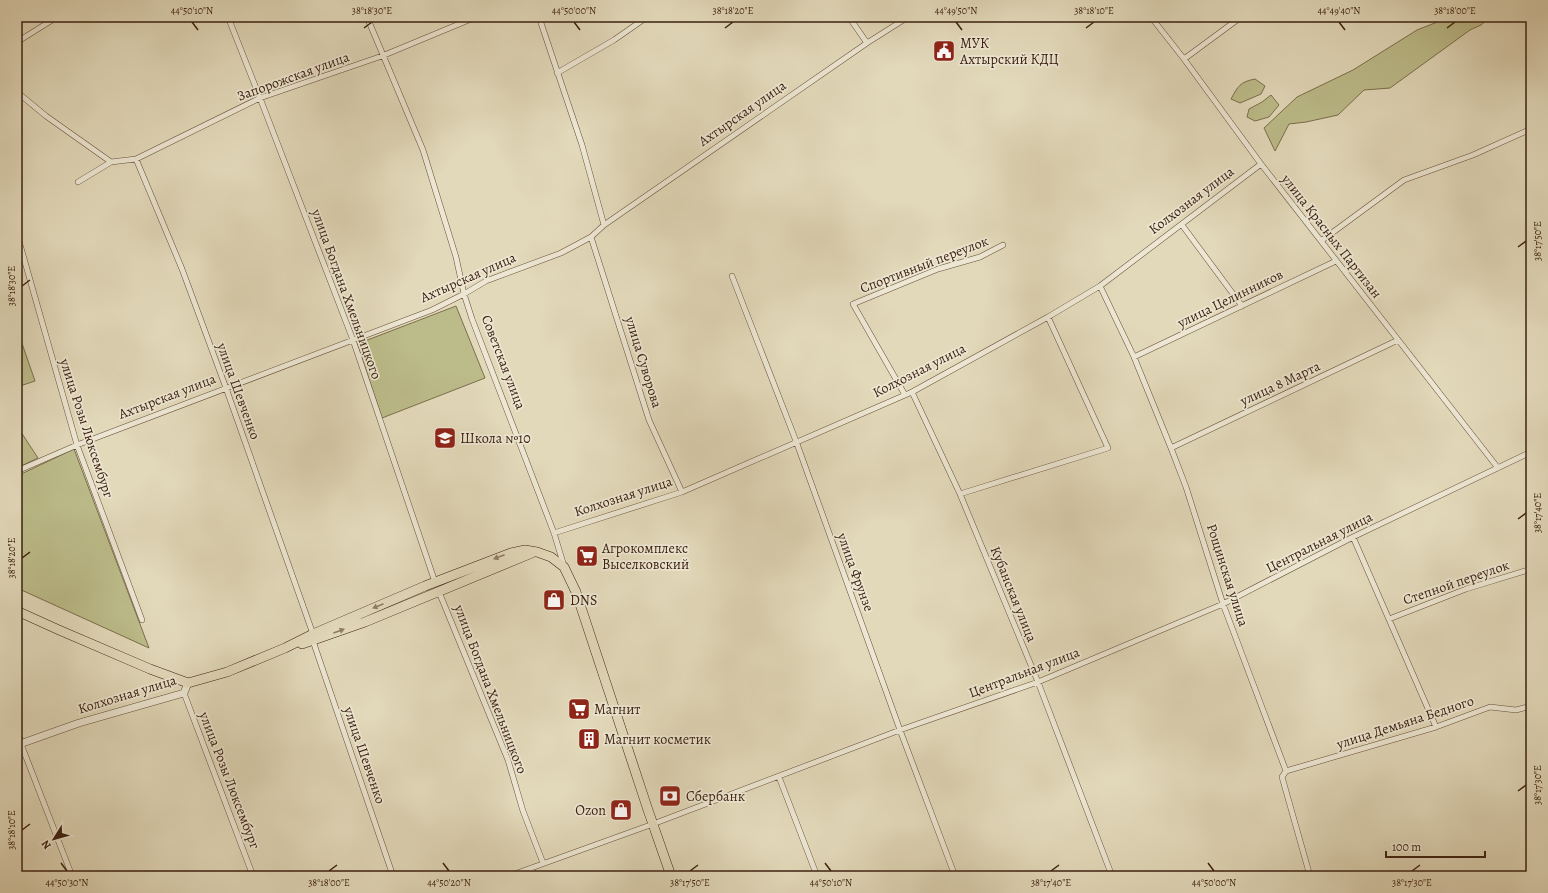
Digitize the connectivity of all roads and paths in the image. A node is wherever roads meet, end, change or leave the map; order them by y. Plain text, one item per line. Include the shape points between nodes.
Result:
1 (57, 17) edge
2 (228, 17) edge
3 (367, 17) edge
4 (476, 17) edge
5 (539, 17) edge
6 (647, 17) edge
7 (849, 17) edge
8 (908, 17) edge
9 (1151, 17) edge
10 (1241, 17) edge
11 (17, 42) edge
12 (867, 43) junction
13 (382, 56) junction
14 (1184, 59) junction
15 (557, 73) junction
16 (17, 92) edge
17 (260, 98) junction
18 (1531, 129) edge
19 (136, 159) junction
20 (111, 162) junction
21 (1261, 164) junction
22 (78, 182) dead end
23 (604, 225) junction
24 (1182, 225) junction
25 (591, 237) junction
26 (1321, 240) junction
27 (17, 241) edge
28 (1003, 245) dead end
29 (1336, 261) junction
30 (732, 276) dead end
31 (1100, 286) junction
32 (464, 294) junction
33 (1242, 306) junction
34 (1048, 317) junction
35 (353, 340) junction
36 (1398, 340) junction
37 (1134, 357) junction
38 (226, 388) junction
39 (912, 392) junction
40 (904, 395) junction
41 (796, 441) junction
42 (77, 444) junction
43 (1171, 448) junction
44 (1531, 452) edge
45 (1498, 468) junction
46 (17, 472) edge
47 (682, 492) junction
48 (960, 494) junction
49 (554, 533) junction
50 (1353, 537) junction
51 (537, 552) junction
52 (564, 567) junction
53 (1531, 569) edge
54 (435, 582) junction
55 (439, 592) junction
56 (1223, 604) junction
57 (17, 611) edge
58 (1389, 619) junction
59 (142, 620) dead end
60 (313, 637) junction
61 (1038, 682) junction
62 (188, 683) junction
63 (184, 693) junction
64 (1531, 706) edge
65 (1436, 727) junction
66 (17, 728) edge
67 (900, 730) junction
68 (19, 744) edge
69 (1286, 771) junction
70 (779, 777) junction
71 (653, 824) junction
72 (543, 863) junction
73 (532, 868) junction
74 (72, 876) edge
75 (253, 876) edge
76 (393, 876) edge
77 (509, 876) edge
78 (534, 876) edge
79 (671, 876) edge
80 (818, 876) edge
81 (955, 876) edge
82 (1112, 876) edge
83 (1310, 876) edge

1 - 11 street
2 - 17 street, улица Богдана Хмельницкого
3 - 13 street, Советская улица
4 - 13 street, Запорожская улица
5 - 15 street
6 - 15 street via 614,40
7 - 12 street
8 - 12 street, Ахтырская улица
9 - 14 street, улица Красных Партизан
10 - 14 street
12 - 23 street, Ахтырская улица
13 - 17 street, Запорожская улица
13 - 32 street, Советская улица via 423,150 456,257
14 - 21 street, улица Красных Партизан
15 - 23 street via 582,145
16 - 20 street
17 - 19 street, Запорожская улица
17 - 35 street, улица Богдана Хмельницкого
18 - 26 street via 1473,155 1404,180
19 - 20 street, Запорожская улица
19 - 38 street, улица Шевченко via 182,269
20 - 22 street, Запорожская улица
21 - 24 street, Колхозная улица
21 - 26 street, улица Красных Партизан
23 - 25 street, Ахтырская улица
24 - 31 street, Колхозная улица
24 - 33 street
25 - 32 street, Ахтырская улица via 561,253 486,281
25 - 47 street, улица Суворова via 649,420
26 - 29 street, улица Красных Партизан
27 - 42 street, улица Розы Люксембург
28 - 40 street, Спортивный переулок via 980,257 938,269 853,304
29 - 33 street, улица Целинников
29 - 36 street, улица Красных Партизан
30 - 41 street, улица Фрунзе
31 - 34 street, Колхозная улица
31 - 37 street, Рощинская улица
32 - 35 street, Ахтырская улица via 432,310
32 - 49 street, Советская улица
33 - 37 street, улица Целинников
34 - 39 street, Колхозная улица
34 - 48 street via 1108,448
35 - 38 street, Ахтырская улица
35 - 54 street, улица Богдана Хмельницкого
36 - 43 street, улица 8 Марта
36 - 45 street, улица Красных Партизан
37 - 43 street, Рощинская улица
38 - 42 street, Ахтырская улица
38 - 60 street, улица Шевченко
39 - 40 street, Колхозная улица
39 - 48 street, Кубанская улица
40 - 41 street, Колхозная улица
41 - 47 street, Колхозная улица
41 - 67 street, улица Фрунзе
42 - 46 street, Ахтырская улица
42 - 59 street, улица Розы Люксембург
43 - 56 street, Рощинская улица
44 - 45 street, Центральная улица
45 - 50 street, Центральная улица
47 - 49 street, Колхозная улица
48 - 61 street, Кубанская улица
49 - 52 street, Советская улица
50 - 56 street, Центральная улица
50 - 58 street, Степной переулок
51 - 52 highway, Колхозная улица
51 -> 54 highway, Колхозная улица via 511,552
51 - 55 highway, Колхозная улица
52 - 71 highway, Советская улица via 576,592
53 - 58 street, Степной переулок via 1466,589
54 -> 60 highway, Колхозная улица
60 -> 55 highway, Колхозная улица via 365,622
55 - 72 street, улица Богдана Хмельницкого via 508,760 523,812
56 - 61 street, Центральная улица
56 - 69 street, Рощинская улица
57 - 62 highway
58 - 65 street, Степной переулок
60 - 62 highway, Колхозная улица via 227,672
60 - 76 street, улица Шевченко
61 - 67 street, Центральная улица
61 - 82 street, Кубанская улица
62 - 63 street, Колхозная улица
63 - 68 street, Колхозная улица via 79,723
63 - 75 street, улица Розы Люксембург
64 - 65 street, улица Демьяна Бедного via 1516,710 1490,707
65 - 69 street, улица Демьяна Бедного
66 - 68 street
67 - 70 street, Центральная улица
67 - 81 street, улица Фрунзе
68 - 74 street
69 - 83 street, Рощинская улица via 1282,777
70 - 71 street, Центральная улица
70 - 80 street
71 - 72 street, Центральная улица
71 - 79 highway, Советская улица
72 - 73 street, Центральная улица
73 - 77 street, Центральная улица
73 - 78 street

